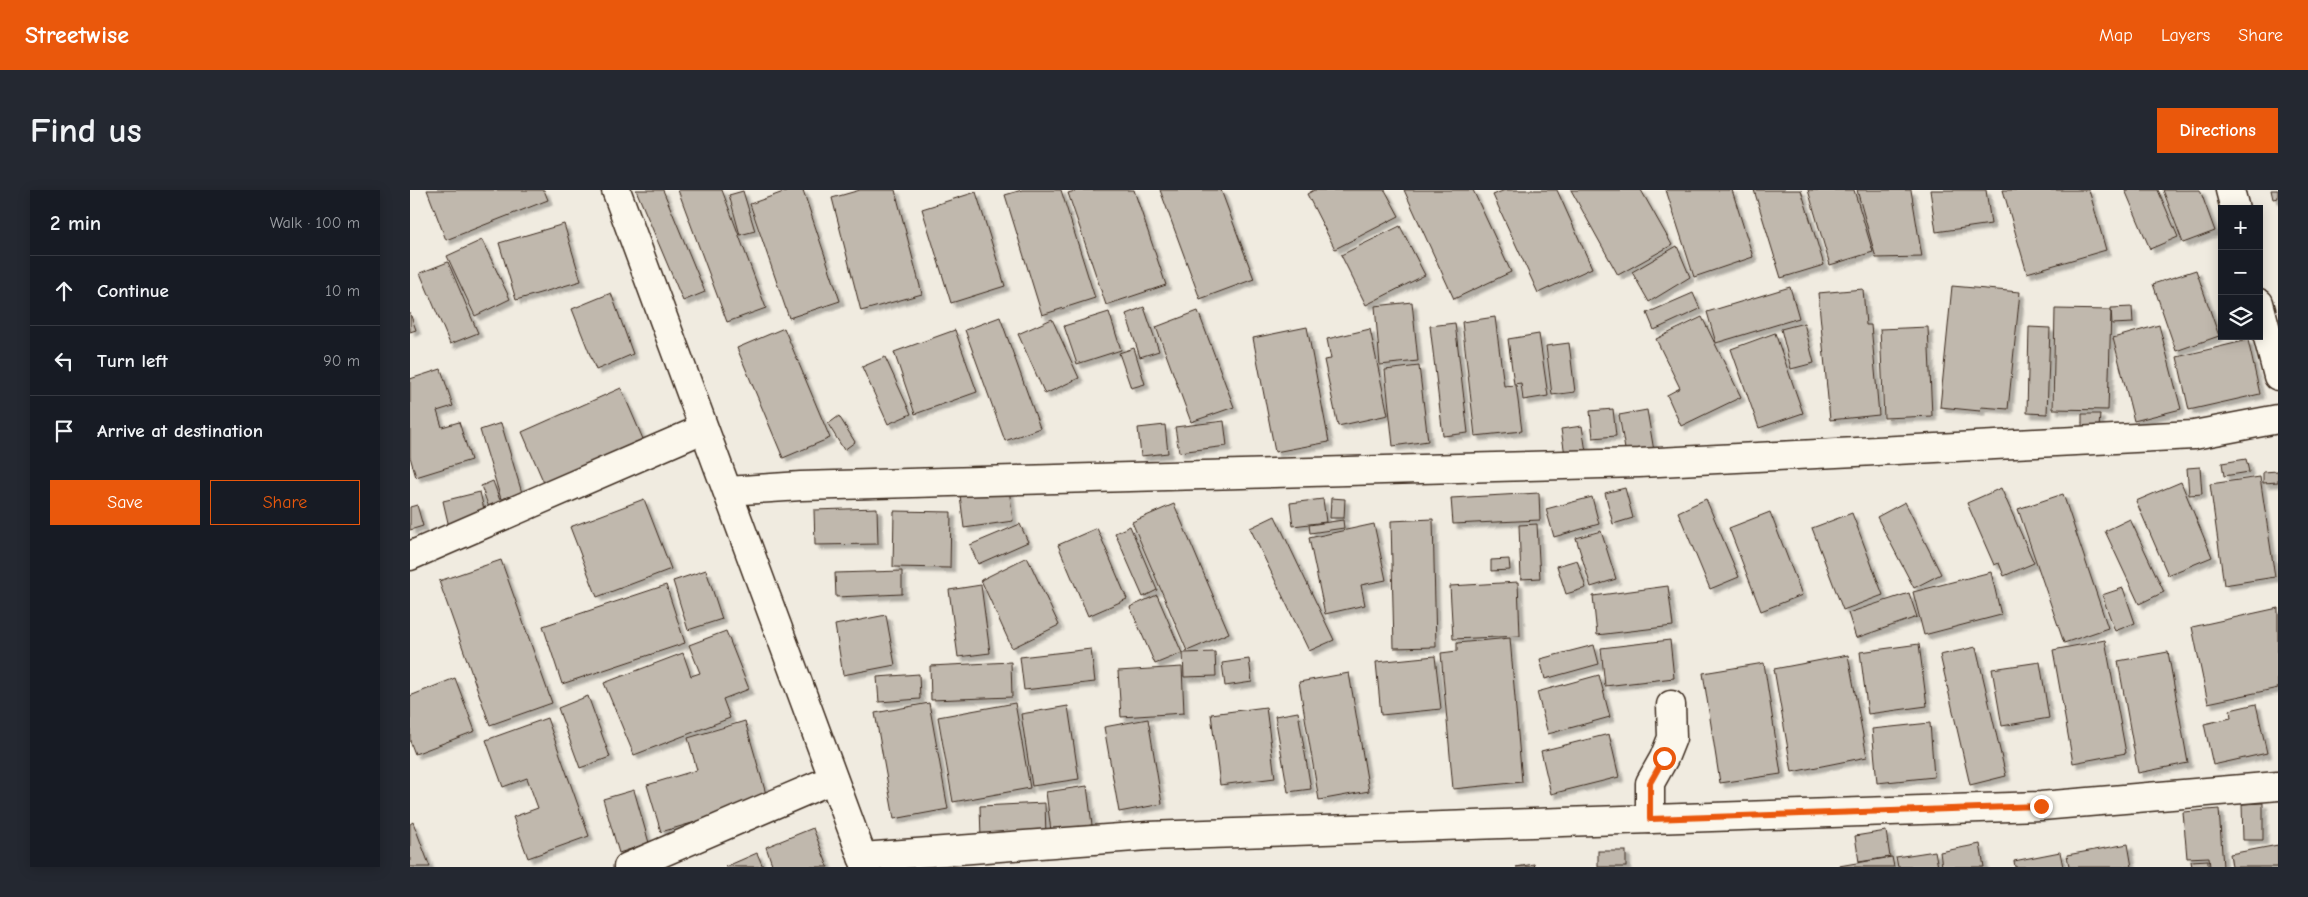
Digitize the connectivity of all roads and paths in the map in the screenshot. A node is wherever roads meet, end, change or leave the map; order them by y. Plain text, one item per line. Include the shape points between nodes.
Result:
1 (616, 190) edge
2 (2230, 190) edge
3 (2234, 205) edge
4 (2263, 318) edge
5 (2278, 376) edge
6 (2278, 419) edge
7 (703, 429) junction
8 (728, 491) junction
9 (410, 556) edge
10 (1671, 705) dead end
11 (833, 779) junction
12 (2278, 786) edge
13 (1650, 819) junction
14 (864, 862) edge
15 (628, 867) edge

1 - 7 street
2 - 3 street
4 - 5 street
6 - 8 street via 2194,434 1639,463 811,485
7 - 8 street
7 - 9 street
8 - 11 street
10 - 13 street via 1672,738 1650,783
11 - 14 street
11 - 15 street
12 - 13 street via 2041,806
13 - 14 street via 1148,836

